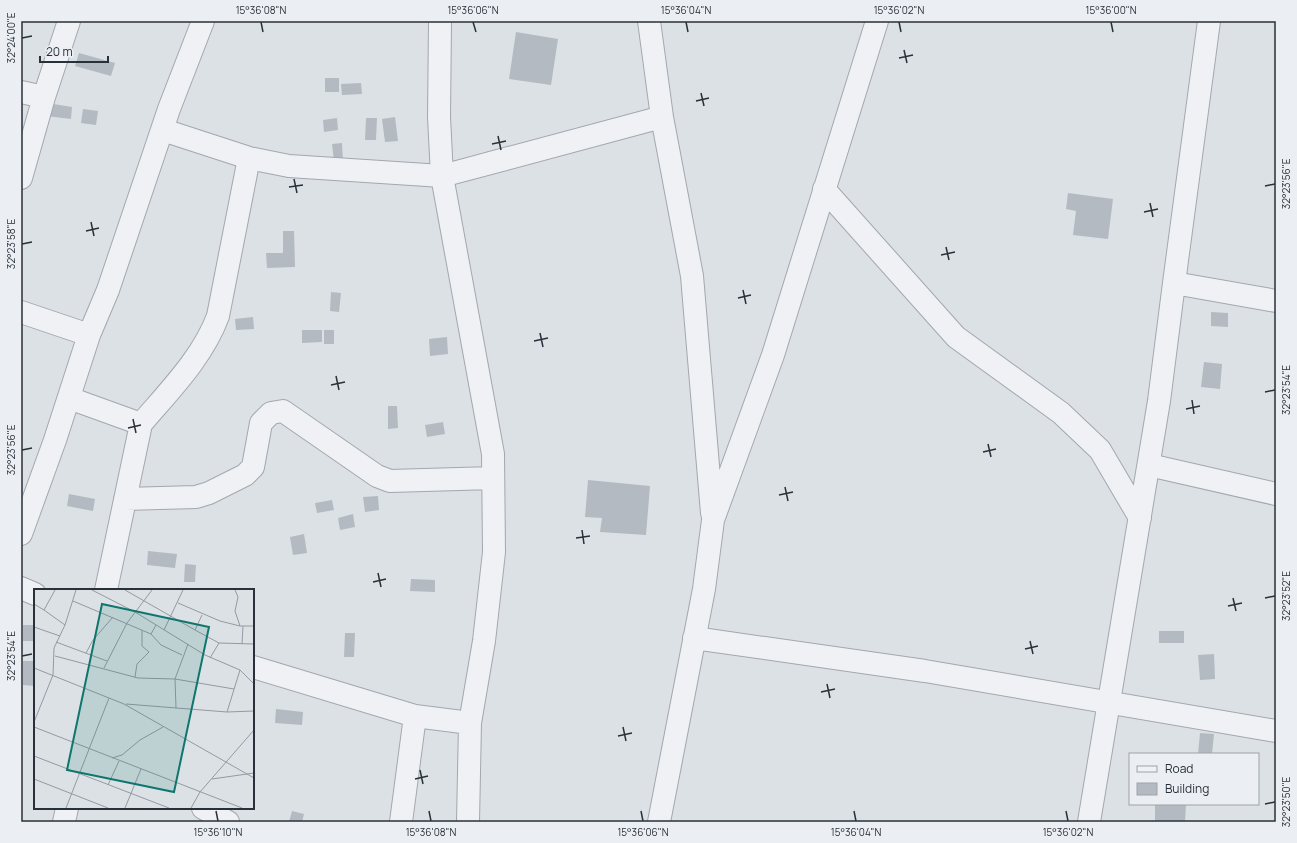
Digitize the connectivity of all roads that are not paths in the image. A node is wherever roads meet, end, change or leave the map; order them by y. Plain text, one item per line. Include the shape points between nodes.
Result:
1 (69, 21) edge
2 (203, 21) edge
3 (440, 21) edge
4 (649, 21) edge
5 (877, 21) edge
6 (1209, 21) edge
7 (21, 92) edge
8 (44, 97) junction
9 (662, 117) junction
10 (163, 130) junction
11 (249, 158) junction
12 (442, 176) junction
13 (21, 178) edge
14 (824, 189) junction
15 (1174, 283) junction
16 (1276, 301) edge
17 (21, 312) edge
18 (89, 335) junction
19 (69, 398) junction
20 (141, 424) junction
21 (1149, 465) junction
22 (493, 478) junction
23 (1276, 494) edge
24 (125, 499) junction
25 (1140, 518) junction
26 (713, 520) junction
27 (21, 534) edge
28 (21, 588) edge
29 (106, 589) edge
30 (34, 594) edge
31 (694, 638) junction
32 (254, 667) edge
33 (1109, 703) junction
34 (415, 716) junction
35 (470, 723) junction
36 (1276, 731) edge
37 (67, 809) edge
38 (205, 809) edge
39 (64, 822) edge
40 (228, 822) edge
41 (401, 822) edge
42 (468, 822) edge
43 (659, 822) edge
44 (1089, 822) edge

1 - 8 street
2 - 10 street
3 - 12 street via 439,117
4 - 9 street
5 - 14 street
6 - 15 street
7 - 8 street
8 - 13 street
9 - 12 street
9 - 26 street via 692,276
10 - 11 street
10 - 18 street via 108,290
11 - 12 street via 290,166
11 - 20 street via 218,316 211,336
12 - 22 street via 493,454
14 - 25 street via 956,337 1061,412 1100,450
14 - 26 street via 773,355
15 - 16 street
15 - 21 street via 1160,401
17 - 18 street
18 - 19 street
19 - 20 street
19 - 27 street
20 - 24 street
21 - 23 street
21 - 25 street
22 - 24 street via 390,481 377,476 283,411 271,413 261,423 253,468 244,475 196,497
22 - 35 street via 494,552 484,641
24 - 29 street
25 - 33 street
26 - 31 street via 704,589
28 - 30 street
31 - 33 street via 925,671
31 - 43 street
32 - 34 street
33 - 36 street
33 - 44 street
34 - 35 street
34 - 41 street
35 - 42 street
37 - 39 street
38 - 40 street

